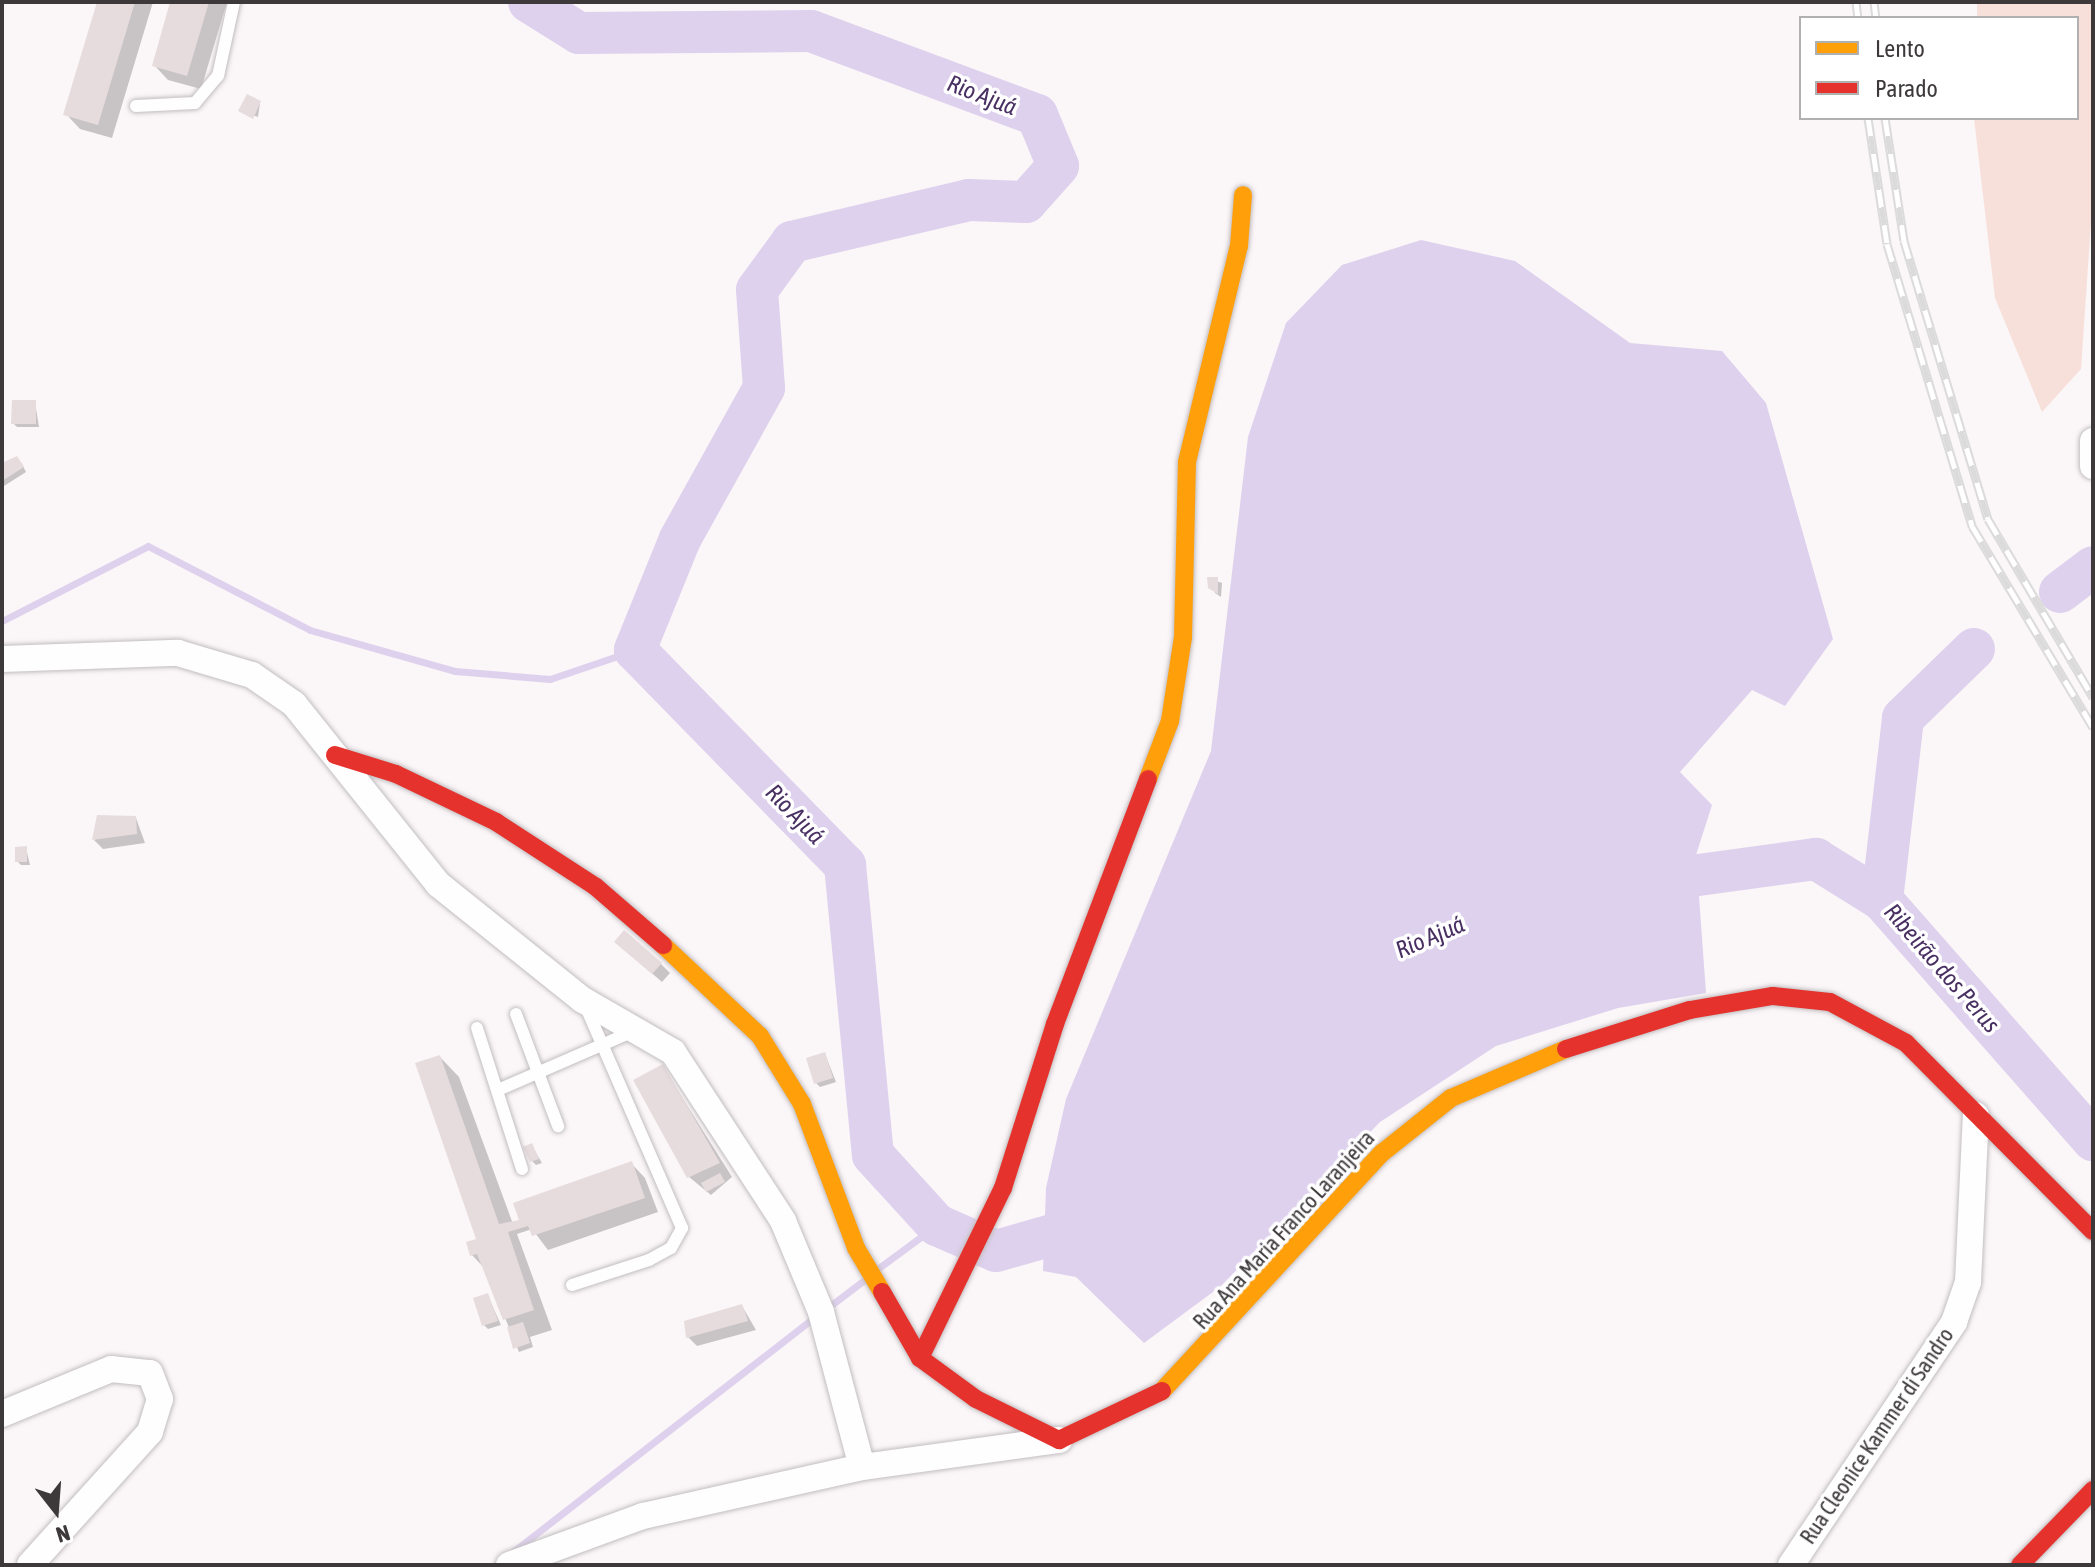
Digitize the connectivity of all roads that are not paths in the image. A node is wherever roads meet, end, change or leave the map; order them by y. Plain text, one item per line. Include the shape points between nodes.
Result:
1 (234, 2) edge
2 (136, 106) dead end
3 (1243, 195) dead end
4 (2093, 441) edge
5 (2093, 466) edge
6 (2, 659) edge
7 (335, 755) junction
8 (583, 1000) junction
9 (516, 1014) dead end
10 (477, 1028) dead end
11 (640, 1028) junction
12 (600, 1047) junction
13 (538, 1074) junction
14 (498, 1090) junction
15 (1976, 1115) junction
16 (558, 1126) dead end
17 (522, 1169) dead end
18 (2093, 1231) edge
19 (572, 1285) dead end
20 (920, 1358) junction
21 (2, 1414) edge
22 (1059, 1440) junction
23 (862, 1467) junction
24 (2093, 1490) edge
25 (30, 1565) edge
26 (509, 1565) edge
27 (1791, 1565) edge
28 (2020, 1565) edge

1 - 2 lane via 218,76 195,103
3 - 20 main road via 1239,246 1187,462 1184,623 1170,721 1003,1188 955,1296
4 - 5 street
6 - 7 street via 178,653 252,675 294,704
7 - 8 street via 438,884
7 - 20 main road via 396,774 496,822 596,887 760,1036 802,1104 889,1315
8 - 11 street
8 - 12 lane
9 - 13 lane
10 - 14 lane
11 - 12 lane
11 - 23 street via 673,1052 783,1221 821,1312
12 - 13 lane
12 - 19 lane via 682,1228 671,1248 649,1260
13 - 14 lane
13 - 16 lane
14 - 17 lane
15 - 18 main road, Rua Ana Maria Franco Laranjeira
15 - 22 main road, Rua Ana Maria Franco Laranjeira via 1906,1043 1830,1002 1773,996 1592,1037 1451,1098 1382,1153 1177,1382 1123,1416
15 - 27 street, Rua Cleonice Kammer di Sandro via 1973,1239 1954,1322
20 - 22 main road via 976,1399
21 - 25 street via 111,1369 150,1373 160,1399 150,1432
22 - 23 street
23 - 26 street via 643,1516
24 - 28 main road

